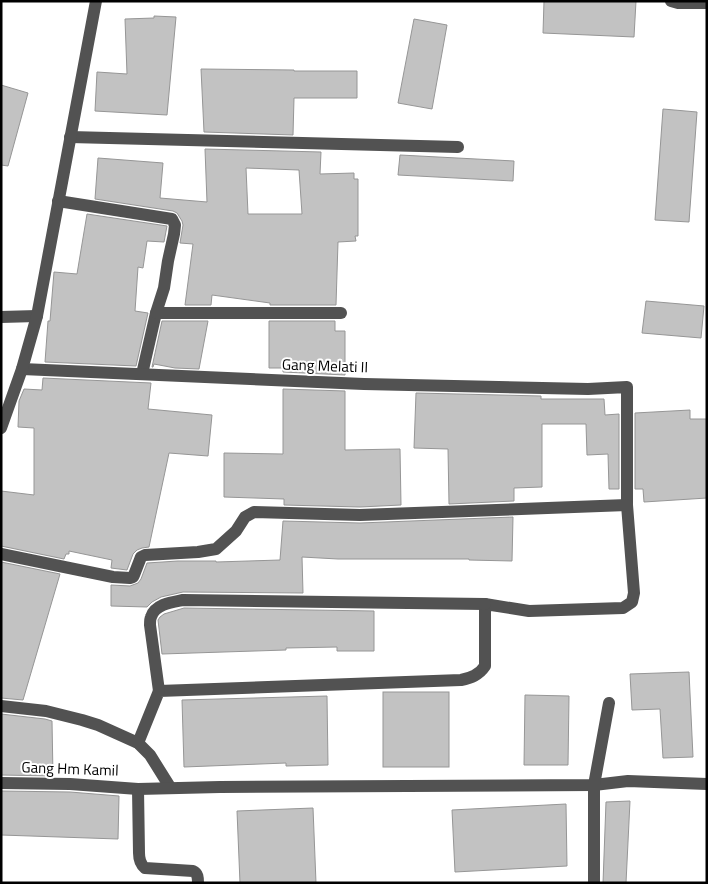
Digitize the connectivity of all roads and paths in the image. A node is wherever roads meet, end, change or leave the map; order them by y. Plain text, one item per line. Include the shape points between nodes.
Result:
1 (96, 1) edge
2 (671, 1) edge
3 (707, 3) edge
4 (70, 137) junction
5 (458, 147) dead end
6 (58, 201) junction
7 (156, 313) junction
8 (341, 313) dead end
9 (37, 316) junction
10 (1, 317) edge
11 (22, 369) junction
12 (142, 374) junction
13 (1, 428) edge
14 (627, 505) junction
15 (1, 554) edge
16 (485, 604) junction
17 (159, 691) junction
18 (609, 703) dead end
19 (1, 706) edge
20 (138, 743) junction
21 (1, 783) edge
22 (707, 784) edge
23 (594, 785) junction
24 (170, 787) junction
25 (138, 789) junction
26 (198, 883) edge
27 (594, 883) edge

1 - 4 street
2 - 3 street
4 - 5 street
4 - 6 street
6 - 7 street via 172,219 174,234
6 - 9 street
7 - 8 street
7 - 12 street
9 - 10 street
9 - 11 street
11 - 12 street, Gang Melati II
11 - 13 street
12 - 14 street, Gang Melati II via 364,384 588,389 627,386
14 - 15 street via 360,515 254,512 245,517 236,531 216,549 146,555 141,557 130,578
14 - 16 street via 632,602 623,608 529,611
16 - 17 street via 485,666 471,678
16 - 17 street via 183,600 166,603 151,616 150,625
17 - 20 street
18 - 23 street
19 - 20 street via 46,711 82,720
20 - 24 street via 150,755
21 - 25 street, Gang Hm Kamil
22 - 23 street, Gang Hm Kamil via 628,781
23 - 24 street, Gang Hm Kamil
23 - 27 street
24 - 25 street, Gang Hm Kamil
25 - 26 street via 139,860 142,865 145,868 193,871 198,876

